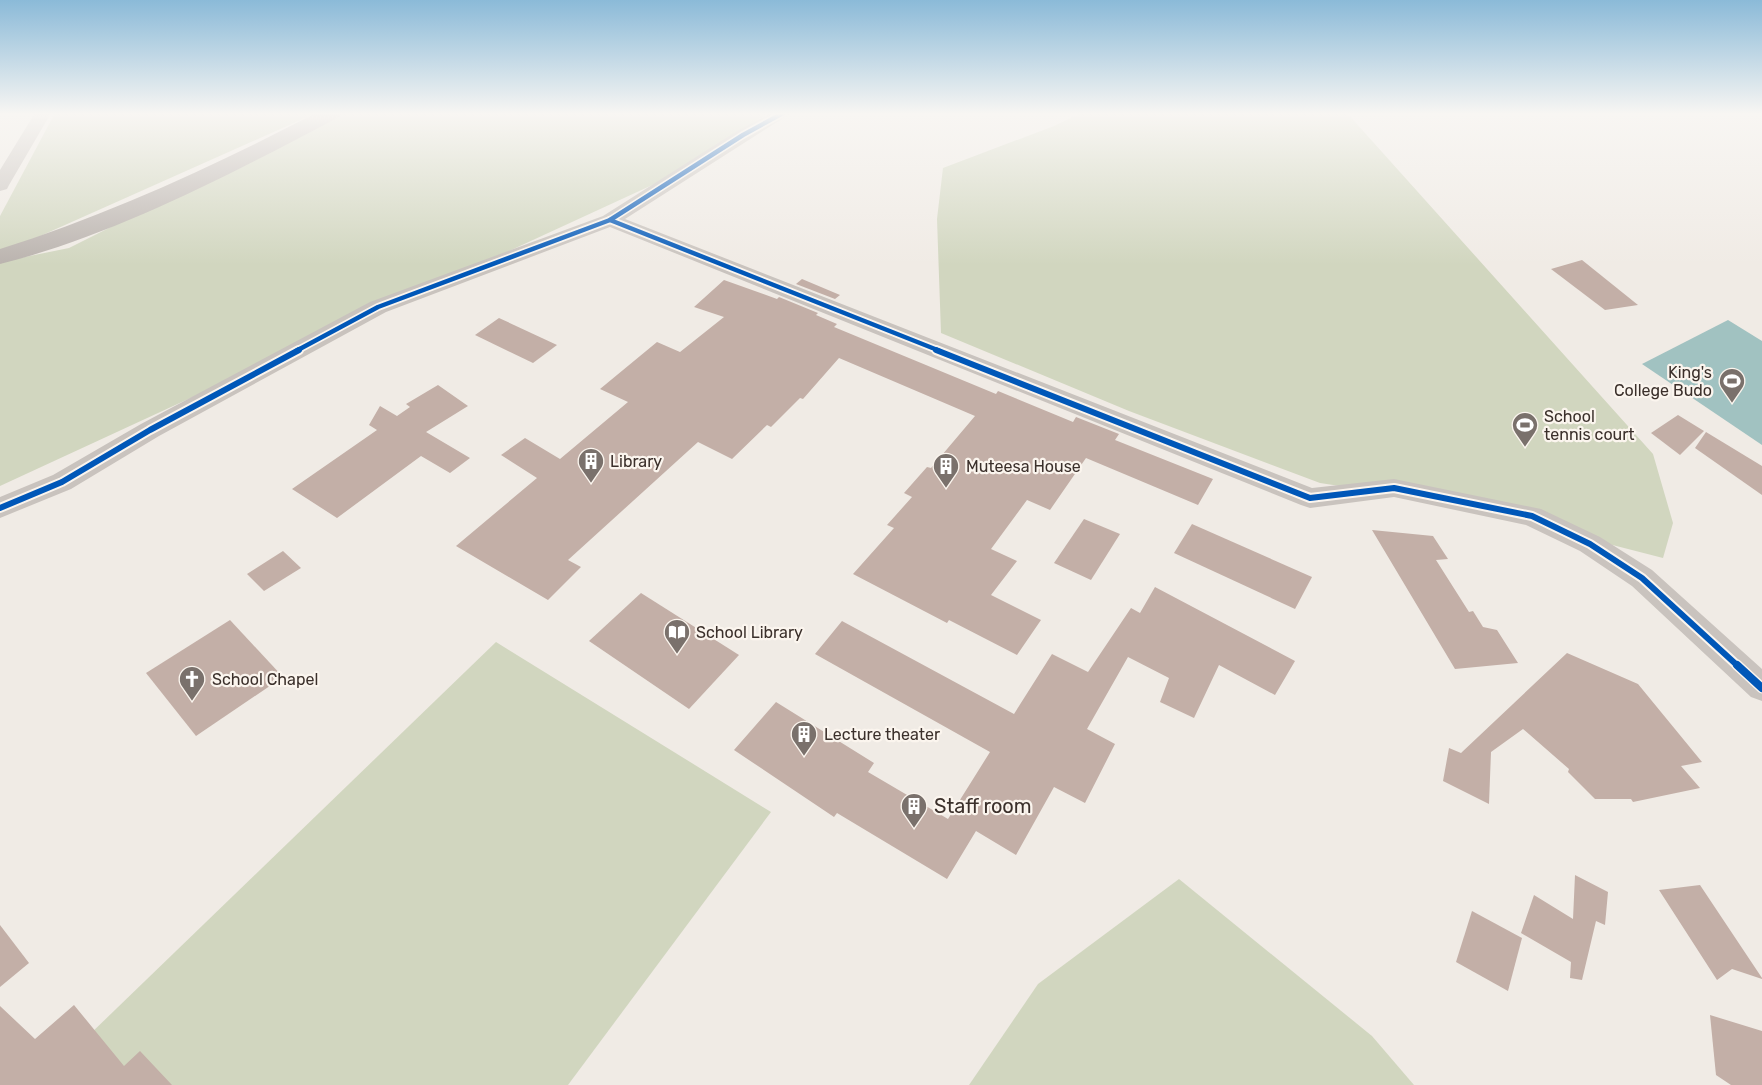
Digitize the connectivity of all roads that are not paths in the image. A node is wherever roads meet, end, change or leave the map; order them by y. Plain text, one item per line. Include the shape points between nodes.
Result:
1 (13, 164) edge
2 (233, 164) edge
3 (698, 164) edge
4 (0, 185) edge
5 (610, 220) junction
6 (0, 257) edge
7 (0, 508) edge
8 (1762, 688) edge

1 - 4 street
2 - 6 street via 152,200
3 - 5 street
5 - 7 street via 378,308 160,424 62,482
5 - 8 street via 1310,498 1394,488 1532,516 1590,544 1642,578

